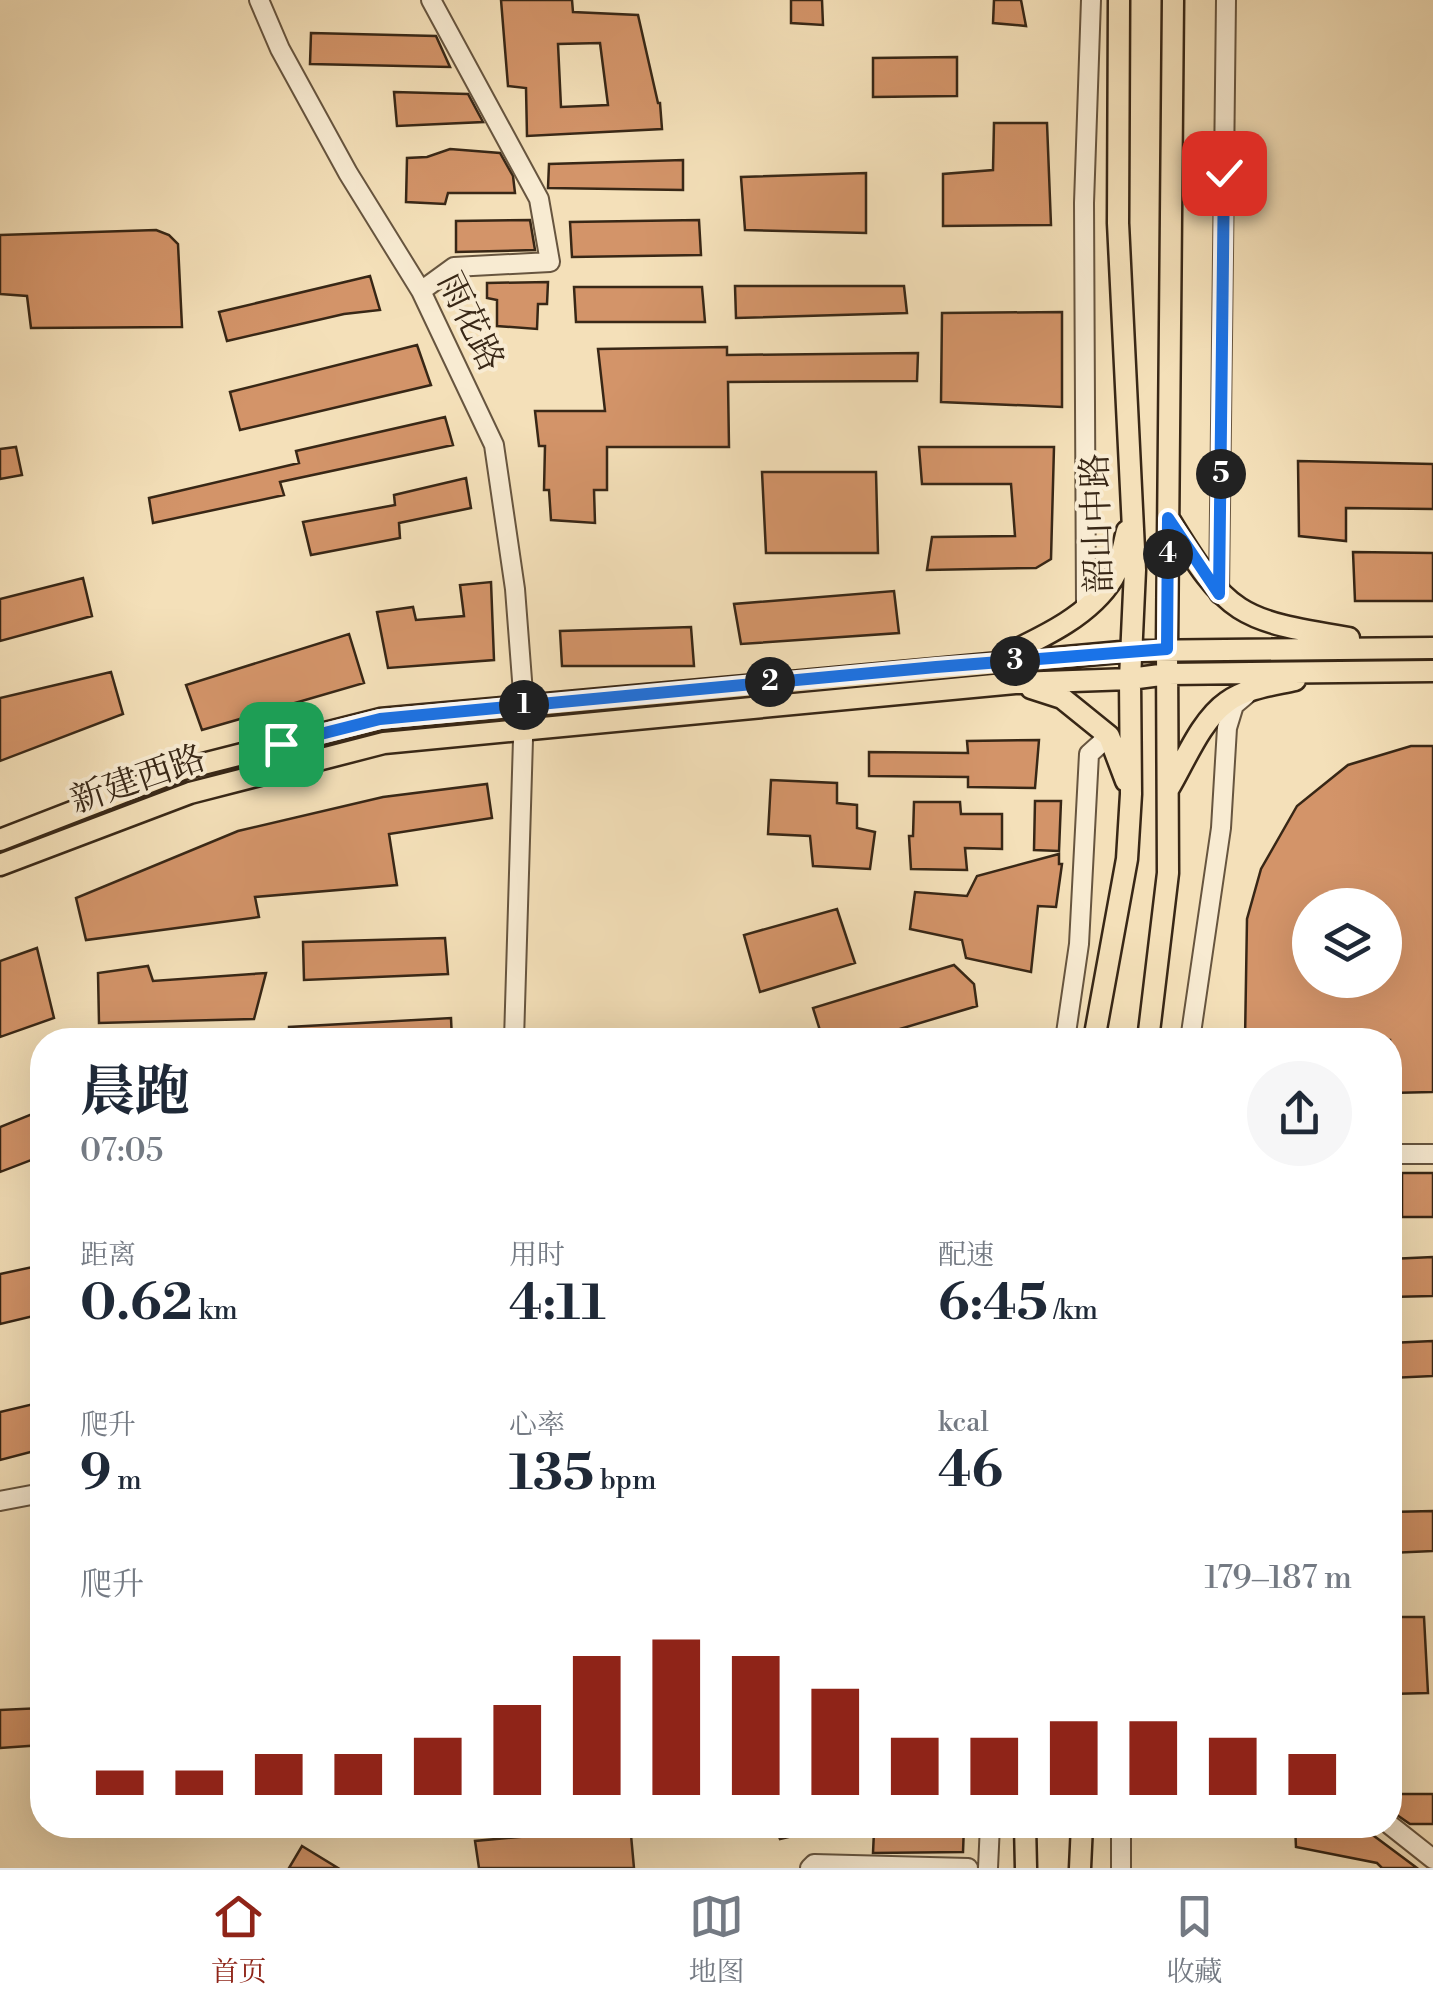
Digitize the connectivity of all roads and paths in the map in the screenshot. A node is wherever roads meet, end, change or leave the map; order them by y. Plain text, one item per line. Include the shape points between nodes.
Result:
1 (259, 0) edge
2 (431, 0) edge
3 (1091, 0) edge
4 (1120, 0) edge
5 (1173, 0) edge
6 (1226, 0) edge
7 (421, 291) junction
8 (1132, 513) junction
9 (1168, 518) junction
10 (1219, 594) junction
11 (1086, 606) junction
12 (1410, 648) junction
13 (1433, 648) edge
14 (1167, 649) junction
15 (1132, 650) junction
16 (987, 663) junction
17 (1328, 671) junction
18 (1433, 672) edge
19 (1168, 674) junction
20 (1130, 679) junction
21 (1015, 683) junction
22 (1250, 691) junction
23 (524, 706) junction
24 (523, 730) junction
25 (1110, 736) junction
26 (1168, 790) junction
27 (1131, 794) junction
28 (0, 840) edge
29 (0, 866) edge
30 (514, 1028) edge
31 (1067, 1028) edge
32 (1096, 1028) edge
33 (1149, 1028) edge
34 (1192, 1028) edge
35 (1402, 1154) edge
36 (1433, 1154) edge
37 (30, 1495) edge
38 (0, 1501) edge
39 (1402, 1834) edge
40 (989, 1838) edge
41 (1025, 1838) edge
42 (1081, 1838) edge
43 (1121, 1838) edge
44 (1433, 1859) edge
45 (810, 1868) edge
46 (968, 1868) edge
47 (988, 1868) edge
48 (1026, 1868) edge
49 (1080, 1868) edge
50 (1120, 1868) edge

1 - 7 street, 雨花路 via 348,173
2 - 7 street via 538,198 550,262 454,267
3 - 11 street via 1084,203
4 - 8 main road, 韶山中路 via 1118,223
5 - 9 main road, 韶山中路
6 - 10 street
7 - 23 street, 雨花路 via 494,445
8 - 11 main road via 1114,577
8 - 15 main road, 韶山中路
9 - 10 main road
9 - 14 main road, 韶山中路
10 - 12 main road via 1274,626
11 - 16 main road via 1054,633
12 - 13 main road
12 - 14 main road, 新建西路
14 - 15 main road, 新建西路
14 - 19 main road, 韶山中路
15 - 16 main road, 新建西路
15 - 20 main road, 韶山中路
16 - 23 main road, 新建西路
17 - 18 main road
17 - 19 main road, 新建西路
17 - 22 main road
19 - 20 main road, 新建西路
19 - 26 main road, 韶山中路
20 - 21 main road, 新建西路
20 - 27 main road, 韶山中路
21 - 24 main road, 新建西路
21 - 25 main road via 1062,698
22 - 26 main road via 1209,720
22 - 34 street via 1234,705 1227,728 1221,828
23 - 24 street, 雨花路
23 - 28 main road, 新建西路 via 380,719 182,769
24 - 29 main road, 新建西路 via 384,743 190,793
24 - 30 street, 雨花路
25 - 27 main road
25 - 31 street via 1089,754 1079,944
26 - 33 main road, 韶山中路 via 1168,873
27 - 32 main road, 韶山中路 via 1127,860
35 - 36 street
37 - 38 street
39 - 44 street
40 - 47 street
41 - 48 main road
42 - 49 main road
43 - 50 street
45 - 46 street

